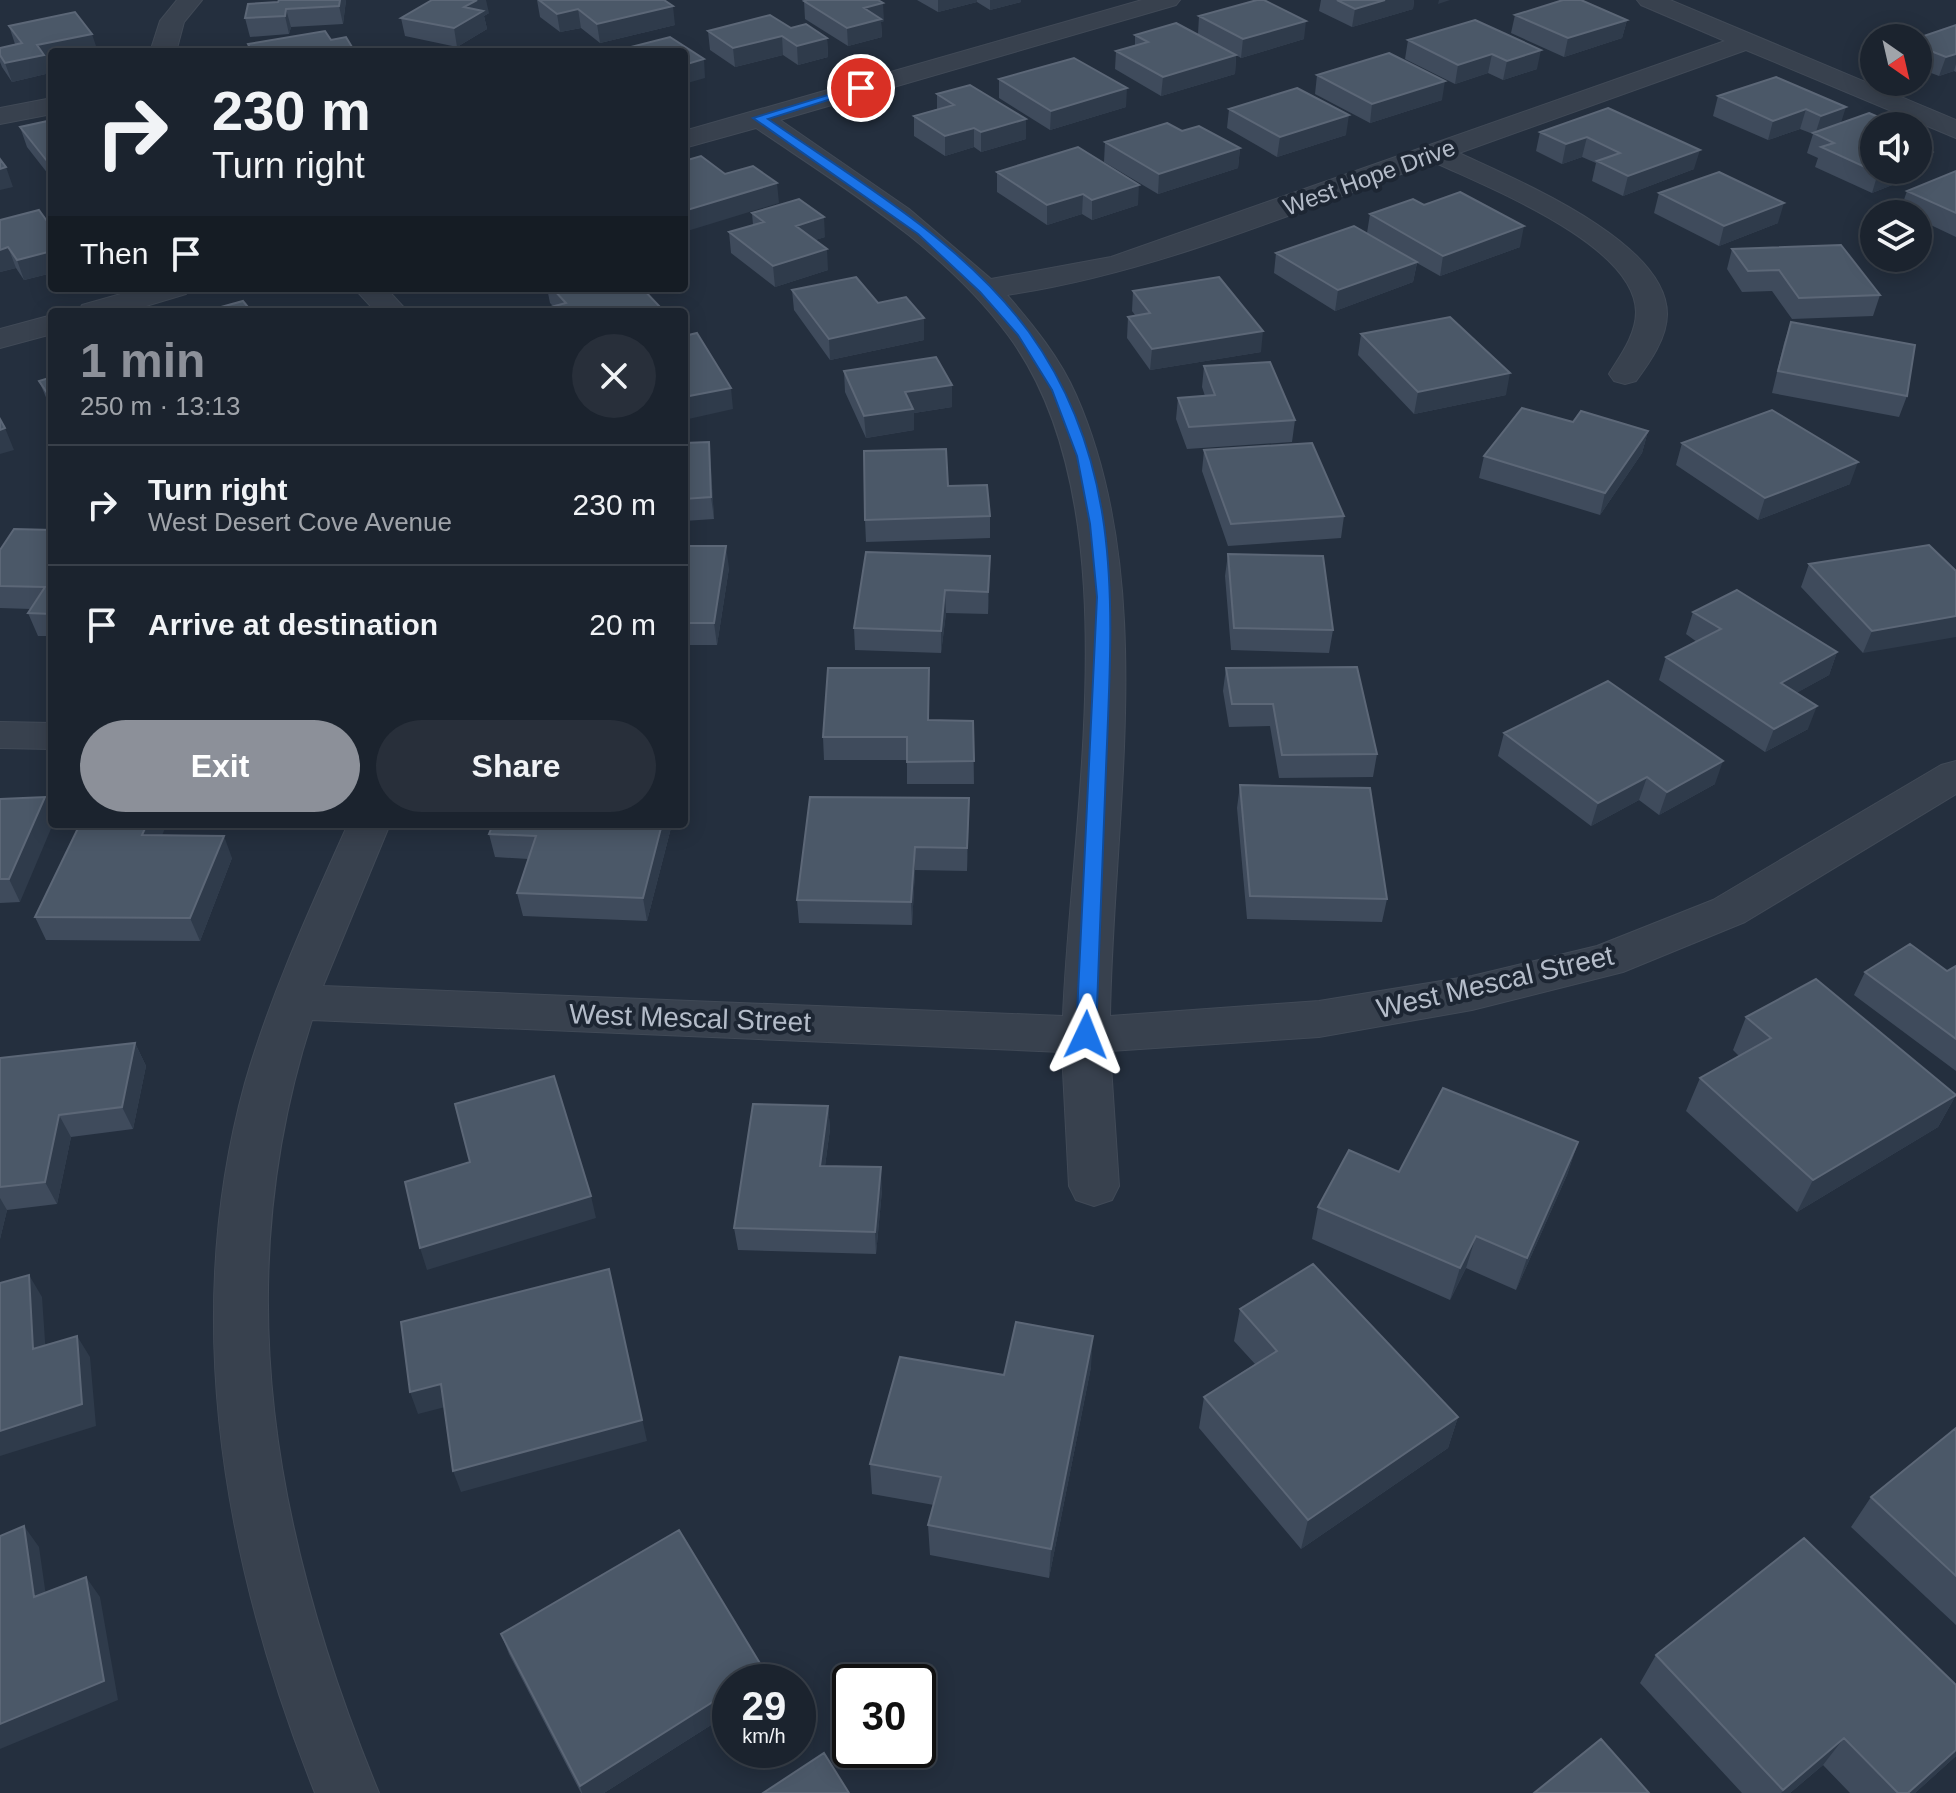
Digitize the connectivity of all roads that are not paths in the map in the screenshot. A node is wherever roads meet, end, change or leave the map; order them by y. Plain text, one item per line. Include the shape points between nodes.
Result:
1 (190, 0) edge
2 (1168, 0) edge
3 (1649, 0) edge
4 (1746, 42) junction
5 (164, 48) edge
6 (48, 107) edge
7 (0, 116) edge
8 (759, 118) junction
9 (1956, 130) edge
10 (688, 139) edge
11 (1437, 153) junction
12 (985, 289) junction
13 (161, 292) edge
14 (373, 292) edge
15 (107, 308) edge
16 (389, 308) edge
17 (48, 325) edge
18 (0, 339) edge
19 (1625, 374) dead end
20 (0, 735) edge
21 (48, 736) edge
22 (1956, 775) edge
23 (367, 828) edge
24 (294, 1002) junction
25 (1086, 1035) junction
26 (1094, 1186) dead end
27 (347, 1793) edge

1 - 5 street via 172,21
2 - 8 street
3 - 4 street
4 - 9 street
4 - 11 street, West Hope Drive
6 - 7 street
8 - 10 street
8 - 12 street via 922,232
11 - 12 street, West Hope Drive via 1121,264
11 - 19 street via 1595,236 1636,275 1651,308 1644,341
12 - 25 street via 1023,333 1059,390 1084,456 1097,524 1105,597
13 - 15 street
14 - 16 street
17 - 18 street
20 - 21 street
22 - 25 street, West Mescal Street via 1729,911 1607,960 1472,993 1319,1019
23 - 24 street
24 - 25 street, West Mescal Street
24 - 27 street via 257,1141 243,1219 247,1441 277,1595 319,1729
25 - 26 street

